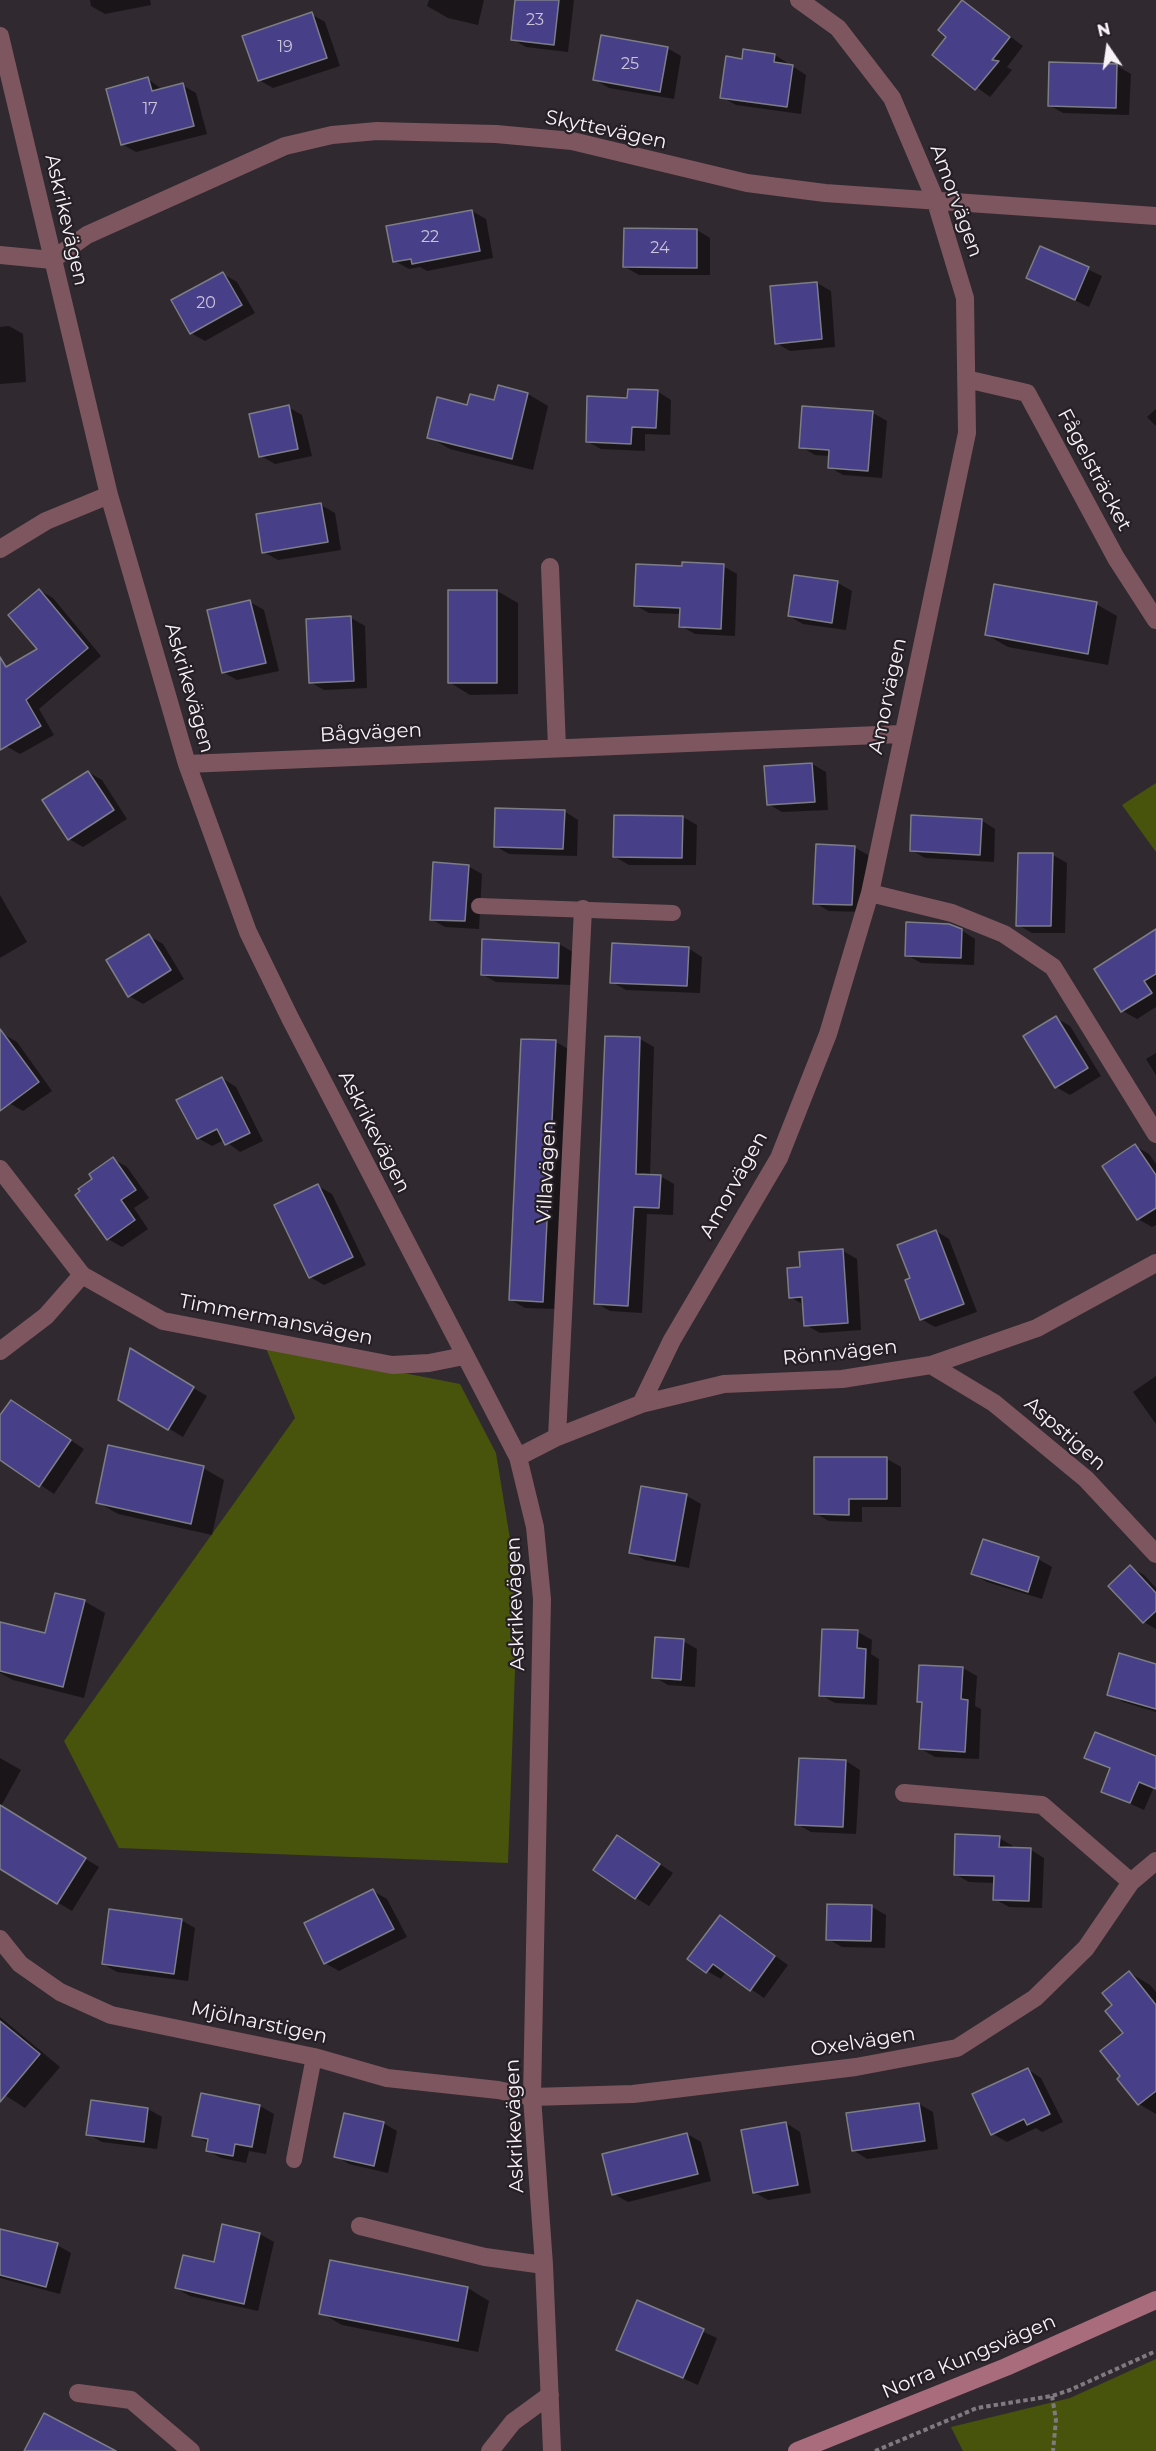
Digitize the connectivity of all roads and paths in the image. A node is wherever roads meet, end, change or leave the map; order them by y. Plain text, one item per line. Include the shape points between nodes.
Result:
1 (799, 0) edge
2 (0, 36) edge
3 (935, 199) junction
4 (1156, 216) edge
5 (0, 255) edge
6 (52, 260) junction
7 (966, 379) junction
8 (109, 495) junction
9 (0, 549) edge
10 (550, 567) dead end
11 (1156, 620) edge
12 (902, 734) junction
13 (557, 748) junction
14 (187, 764) junction
15 (870, 894) junction
16 (479, 906) dead end
17 (583, 909) junction
18 (673, 913) dead end
19 (1156, 1134) edge
20 (0, 1168) edge
21 (1156, 1263) edge
22 (82, 1275) junction
23 (0, 1351) edge
24 (464, 1356) junction
25 (932, 1365) junction
26 (641, 1404) junction
27 (557, 1437) junction
28 (518, 1457) junction
29 (1156, 1554) edge
30 (904, 1793) dead end
31 (1156, 1861) edge
32 (1131, 1882) junction
33 (0, 1939) edge
34 (314, 2057) junction
35 (532, 2097) junction
36 (294, 2160) dead end
37 (360, 2226) dead end
38 (544, 2265) junction
39 (1156, 2300) edge
40 (1156, 2351) edge
41 (78, 2393) dead end
42 (550, 2395) junction
43 (1052, 2396) junction
44 (191, 2451) edge
45 (490, 2451) edge
46 (552, 2451) edge
47 (797, 2451) edge
48 (875, 2451) edge
49 (1053, 2451) edge

1 - 3 street, Amorvägen via 838,28 892,98
2 - 6 street, Askrikevägen
3 - 4 street, Skyttevägen
3 - 6 street, Skyttevägen via 825,193 747,183 572,141 496,134 377,131 332,135 285,146 87,236
3 - 7 street, Amorvägen via 965,298
5 - 6 street
6 - 8 street, Askrikevägen
7 - 11 street, Fågelsträcket via 1027,393 1116,558
7 - 12 street, Amorvägen via 967,433
8 - 9 street via 46,521
8 - 14 street, Askrikevägen
10 - 13 street
12 - 13 street, Bågvägen
12 - 15 street, Amorvägen
13 - 14 street, Bågvägen
14 - 24 street, Askrikevägen via 248,932
15 - 19 street via 963,917 1004,934 1053,967
15 - 26 street, Amorvägen via 828,1034 778,1158 672,1341
16 - 17 lane
17 - 18 lane
17 - 27 street, Villavägen
20 - 22 street, Timmermansvägen
21 - 25 street, Rönnvägen via 1037,1328
22 - 23 street via 46,1316
22 - 24 street, Timmermansvägen via 163,1321 392,1365
24 - 28 street, Askrikevägen
25 - 26 street, Rönnvägen via 842,1379 724,1384
25 - 29 street, Aspstigen via 994,1403 1086,1479
26 - 27 street, Rönnvägen
27 - 28 street, Rönnvägen
28 - 35 street, Askrikevägen via 535,1527 542,1599
30 - 32 street via 1042,1805
31 - 32 street, Oxelvägen
32 - 35 street, Oxelvägen via 1086,1948 1035,1998 957,2048 856,2067 703,2087
33 - 34 street, Mjölnarstigen via 20,1964 60,1992 111,2015
34 - 35 street, Mjölnarstigen via 387,2078
34 - 36 lane
35 - 38 street, Askrikevägen
37 - 38 street via 485,2257
38 - 42 street, Askrikevägen
39 - 47 main road, Norra Kungsvägen via 1006,2367
40 - 43 path
41 - 44 street via 131,2400
42 - 45 street via 513,2422
42 - 46 street, Askrikevägen
43 - 48 path via 977,2408
43 - 49 path via 1056,2420

